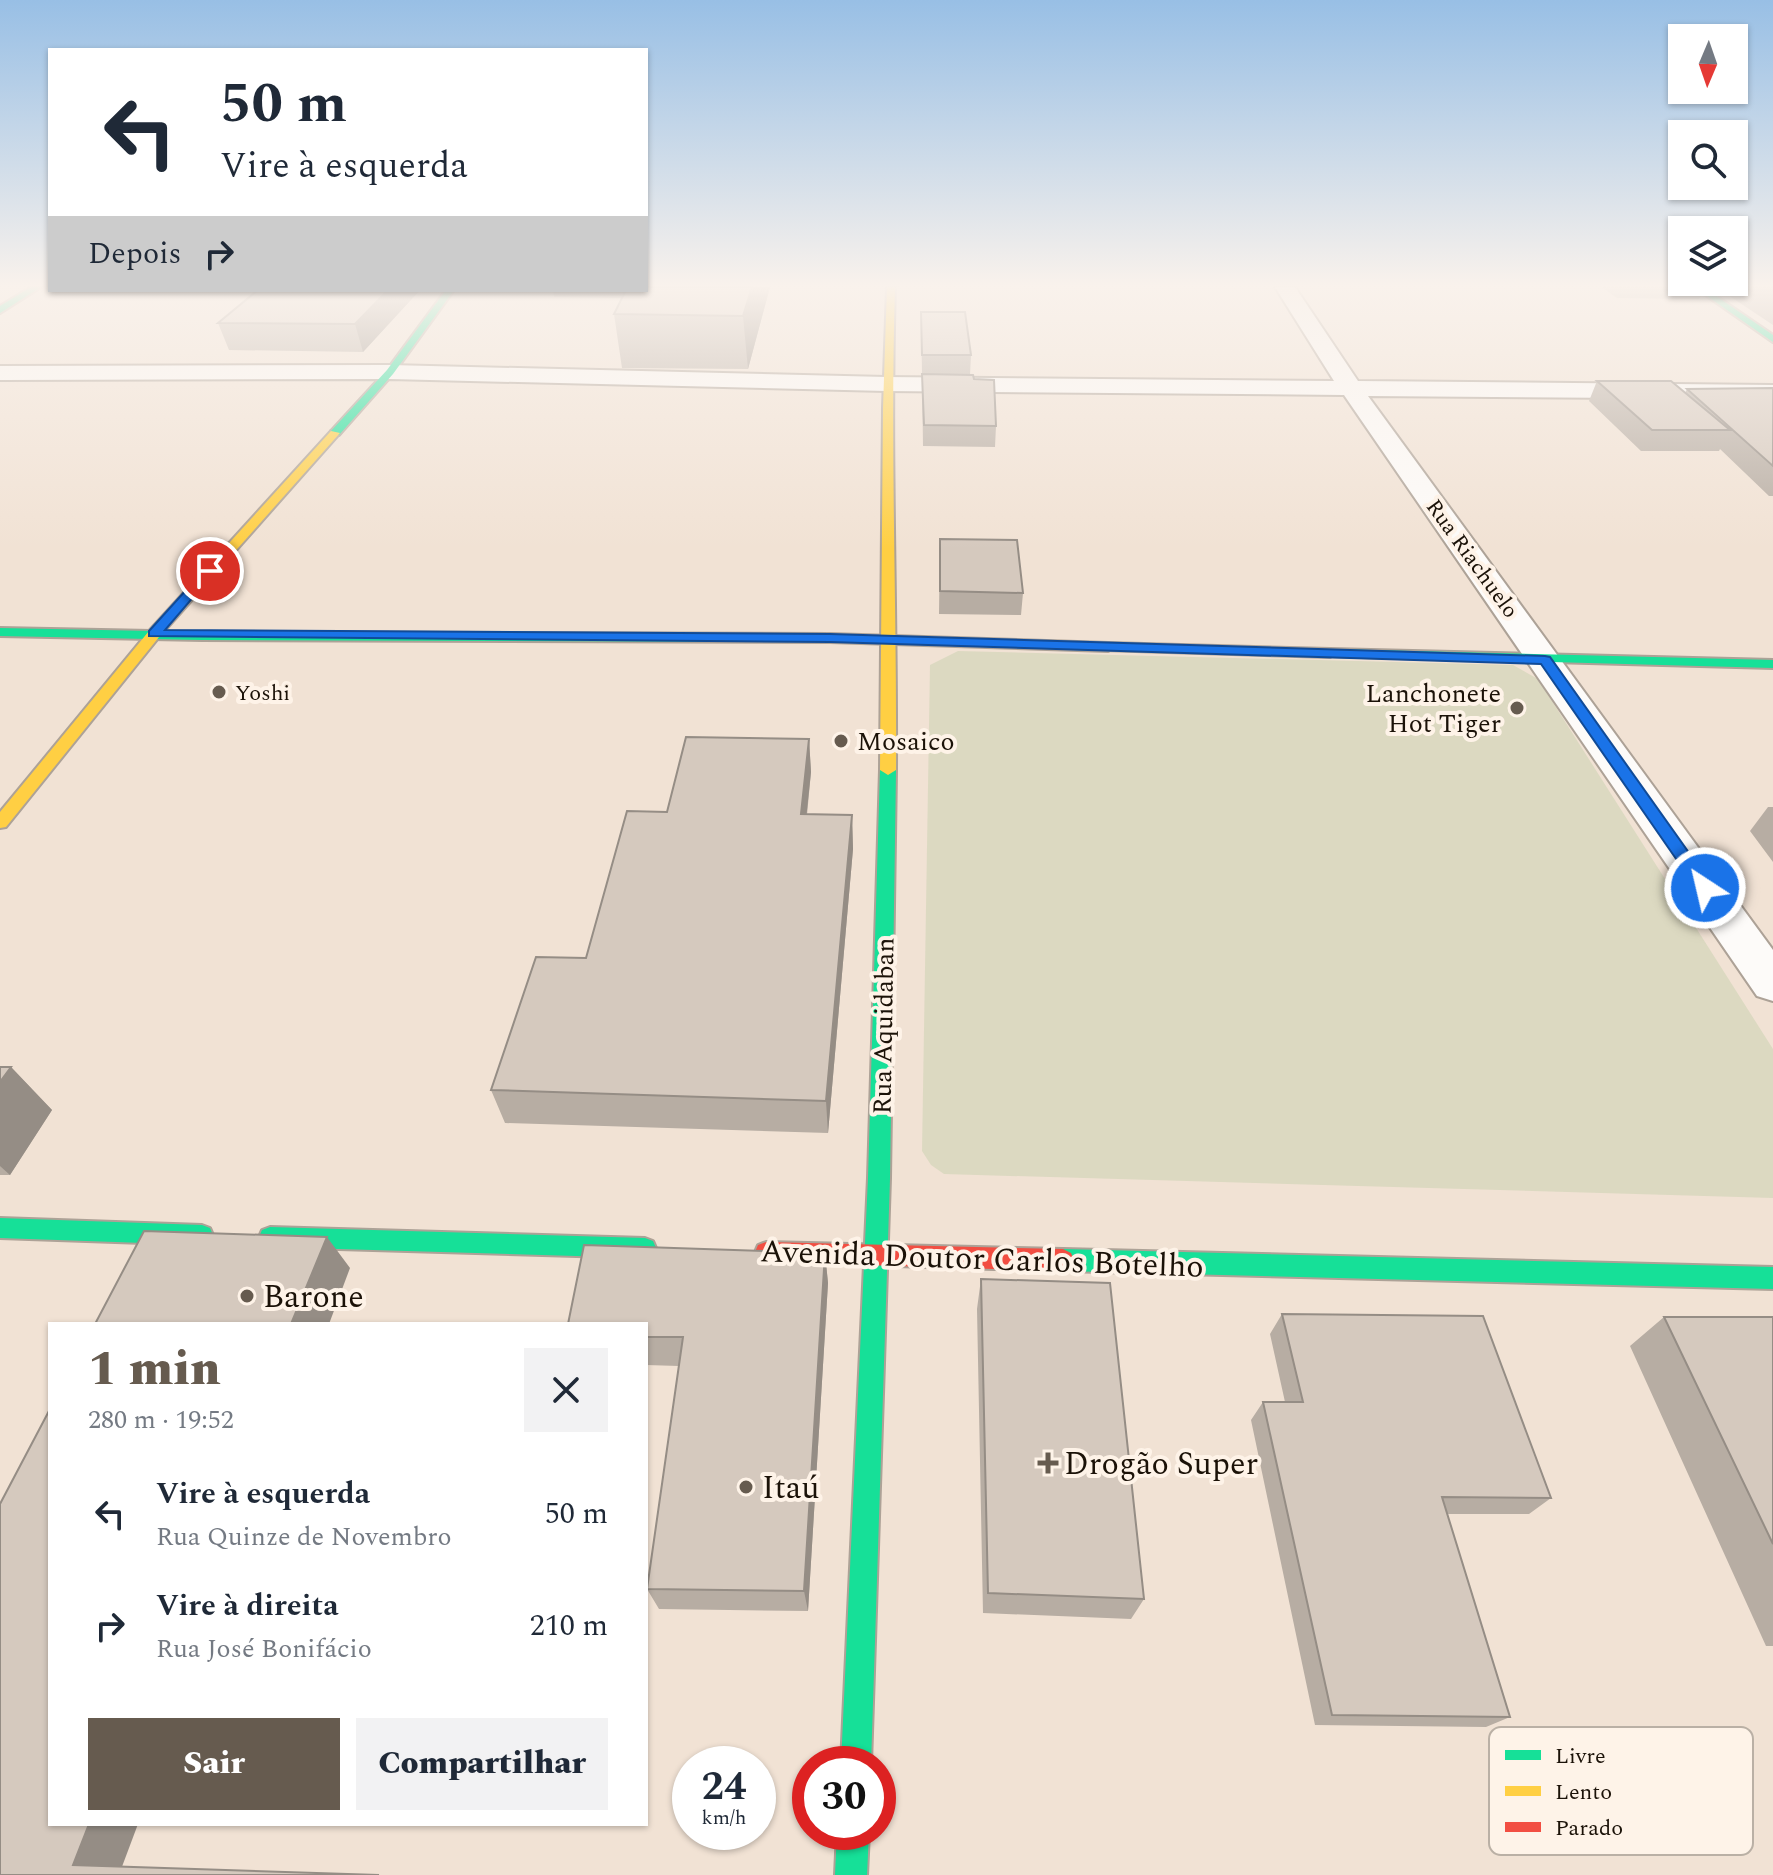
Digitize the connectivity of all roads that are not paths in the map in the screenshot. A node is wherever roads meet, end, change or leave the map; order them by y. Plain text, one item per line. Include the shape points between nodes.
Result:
1 (388, 374) edge
2 (493, 374) edge
3 (886, 374) edge
4 (1342, 374) edge
5 (886, 384) junction
6 (1350, 387) junction
7 (1773, 392) edge
8 (0, 632) edge
9 (154, 634) junction
10 (891, 640) junction
11 (1545, 660) junction
12 (1773, 664) edge
13 (0, 823) edge
14 (1773, 984) edge
15 (0, 1228) edge
16 (224, 1235) edge
17 (256, 1236) edge
18 (671, 1249) edge
19 (751, 1252) edge
20 (877, 1256) junction
21 (1773, 1278) edge
22 (857, 1746) edge
23 (852, 1850) edge
24 (851, 1875) edge

1 - 9 main road
2 - 5 street
3 - 5 main road, Rua Aquidaban
4 - 6 street, Rua Riachuelo
5 - 6 street
5 - 10 main road, Rua Aquidaban
6 - 7 street
6 - 11 street, Rua Riachuelo
8 - 9 main road
9 - 10 main road
9 - 13 main road
10 - 11 main road
10 - 20 main road, Rua Aquidaban
11 - 12 main road
11 - 14 street, Rua Riachuelo
15 - 16 main road
17 - 18 main road
19 - 20 main road, Avenida Doutor Carlos Botelho
20 - 21 main road, Avenida Doutor Carlos Botelho
20 - 22 main road, Rua Aquidaban
23 - 24 main road

